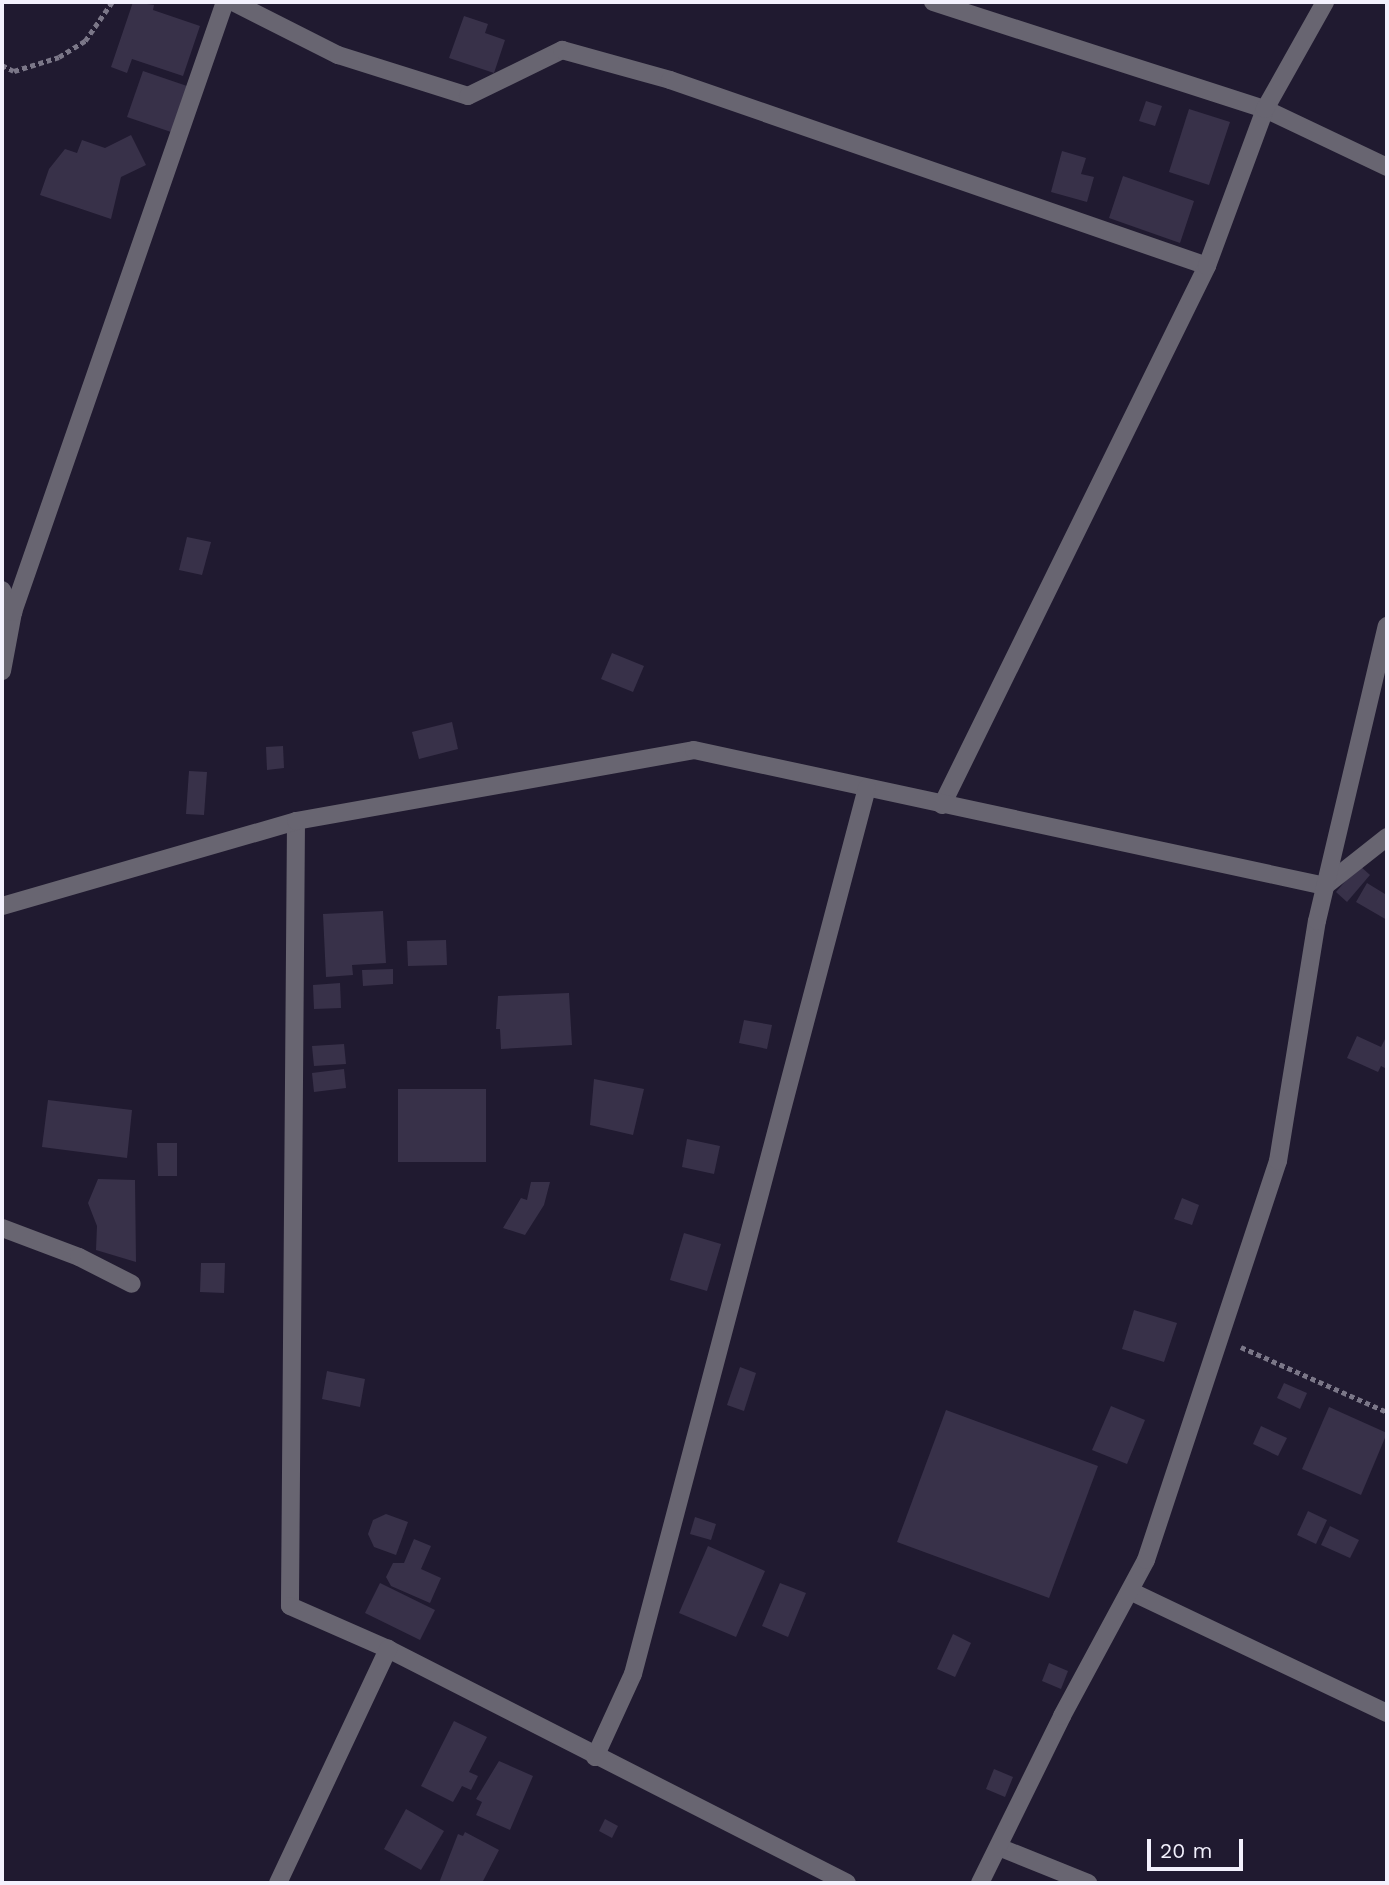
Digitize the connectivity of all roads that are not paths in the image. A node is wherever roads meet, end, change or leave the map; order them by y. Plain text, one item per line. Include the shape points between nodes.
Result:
1 (225, 2) edge
2 (233, 2) edge
3 (933, 2) edge
4 (1325, 2) edge
5 (1265, 109) junction
6 (1387, 167) edge
7 (1207, 266) junction
8 (2, 590) edge
9 (13, 612) junction
10 (1387, 626) edge
11 (2, 671) edge
12 (867, 788) junction
13 (942, 805) junction
14 (296, 821) junction
15 (1387, 837) edge
16 (1325, 886) junction
17 (2, 906) edge
18 (2, 1228) edge
19 (132, 1284) dead end
20 (1130, 1591) junction
21 (388, 1649) junction
22 (1387, 1713) edge
23 (595, 1757) junction
24 (1001, 1848) junction
25 (278, 1883) edge
26 (847, 1883) edge
27 (980, 1883) edge
28 (1088, 1883) edge

1 - 9 street
2 - 7 street via 338,55 468,96 562,50 683,84
3 - 5 street
4 - 5 street
5 - 6 street
5 - 7 street
7 - 13 street
8 - 9 street
9 - 11 street
10 - 16 street
12 - 13 street
12 - 14 street via 694,750
12 - 23 street via 633,1674
13 - 16 street
14 - 17 street
14 - 21 street via 290,1606
15 - 16 street
16 - 20 street via 1278,1161 1146,1560
18 - 19 street via 79,1257
20 - 22 street
20 - 24 street via 1062,1716
21 - 23 street
21 - 25 street
23 - 26 street
24 - 27 street
24 - 28 street

